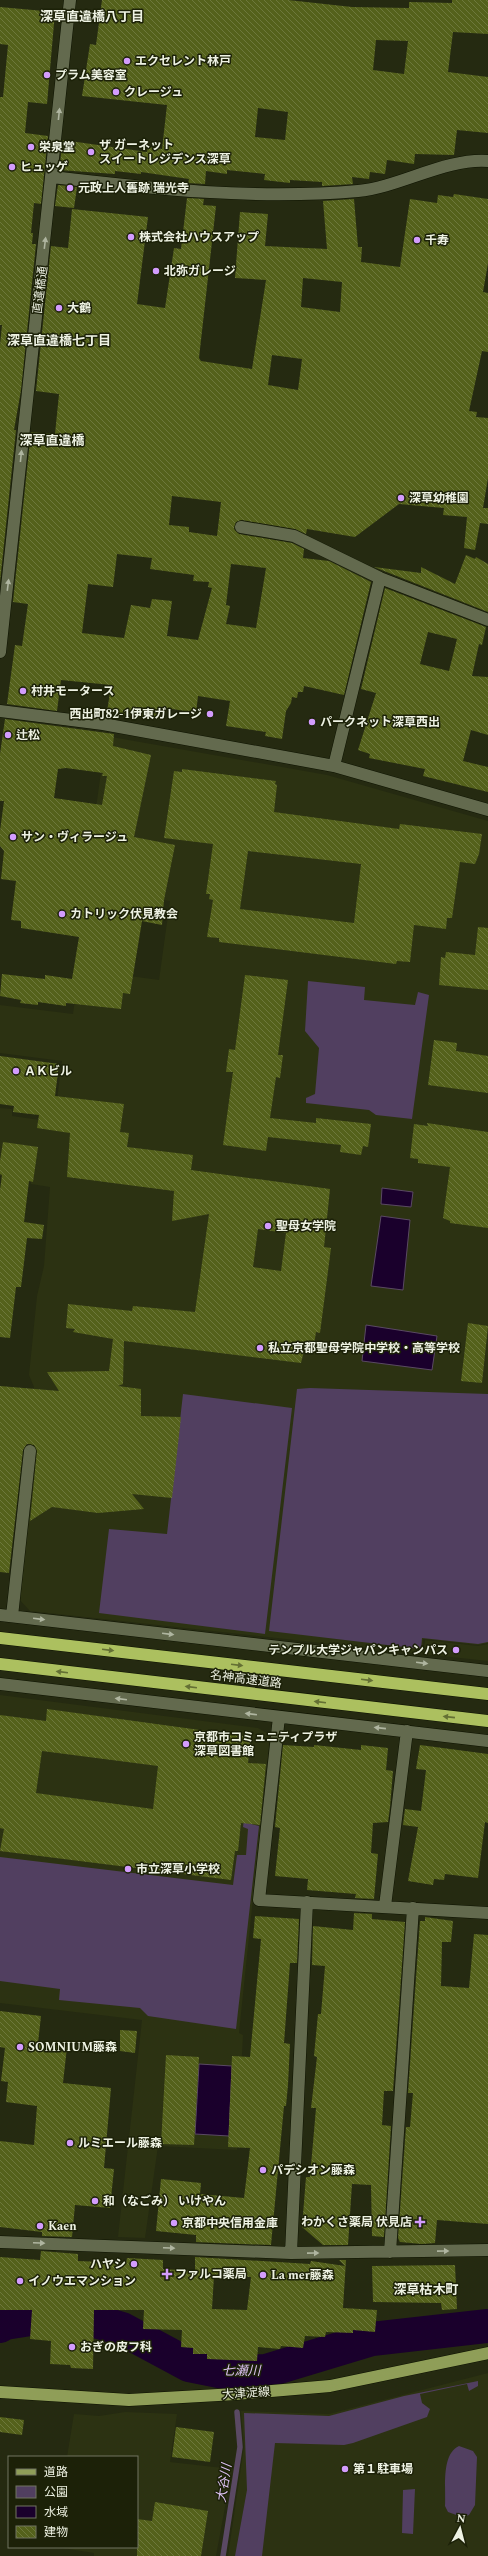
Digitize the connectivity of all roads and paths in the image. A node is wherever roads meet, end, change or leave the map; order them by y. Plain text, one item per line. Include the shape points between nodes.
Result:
1 (70, 0) edge
2 (488, 161) edge
3 (52, 177) junction
4 (241, 526) dead end
5 (380, 578) junction
6 (488, 620) edge
7 (0, 652) edge
8 (0, 711) edge
9 (334, 766) junction
10 (488, 810) edge
11 (30, 1451) dead end
12 (0, 1615) edge
13 (12, 1616) junction
14 (0, 1638) edge
15 (0, 1664) edge
16 (488, 1671) edge
17 (0, 1684) edge
18 (488, 1694) edge
19 (279, 1717) junction
20 (488, 1721) edge
21 (408, 1732) junction
22 (488, 1741) edge
23 (307, 1902) junction
24 (386, 1906) junction
25 (413, 1908) junction
26 (488, 1913) edge
27 (0, 2242) edge
28 (488, 2250) edge
29 (390, 2252) junction
30 (291, 2253) junction
31 (488, 2353) edge
32 (0, 2392) edge

3 -> 1 street, 直違橋通
2 - 3 street via 459,164 360,191 267,194 171,191
7 -> 3 street, 直違橋通
4 - 5 street via 294,536
5 - 6 street
5 - 9 street
8 - 9 street via 103,724
9 - 10 street
11 - 13 street
12 - 13 street
13 -> 16 street
14 -> 18 highway, 名神高速道路
20 -> 15 highway, 名神高速道路
19 -> 17 street
21 -> 19 street
19 - 23 street via 259,1900
21 - 22 street
21 - 24 street
23 - 24 street
23 - 30 street
24 - 25 street
25 - 26 street
25 - 29 street
27 -> 30 street
29 -> 28 street
30 -> 29 street
31 - 32 main road, 大津淀線 via 330,2386 236,2394 128,2400

